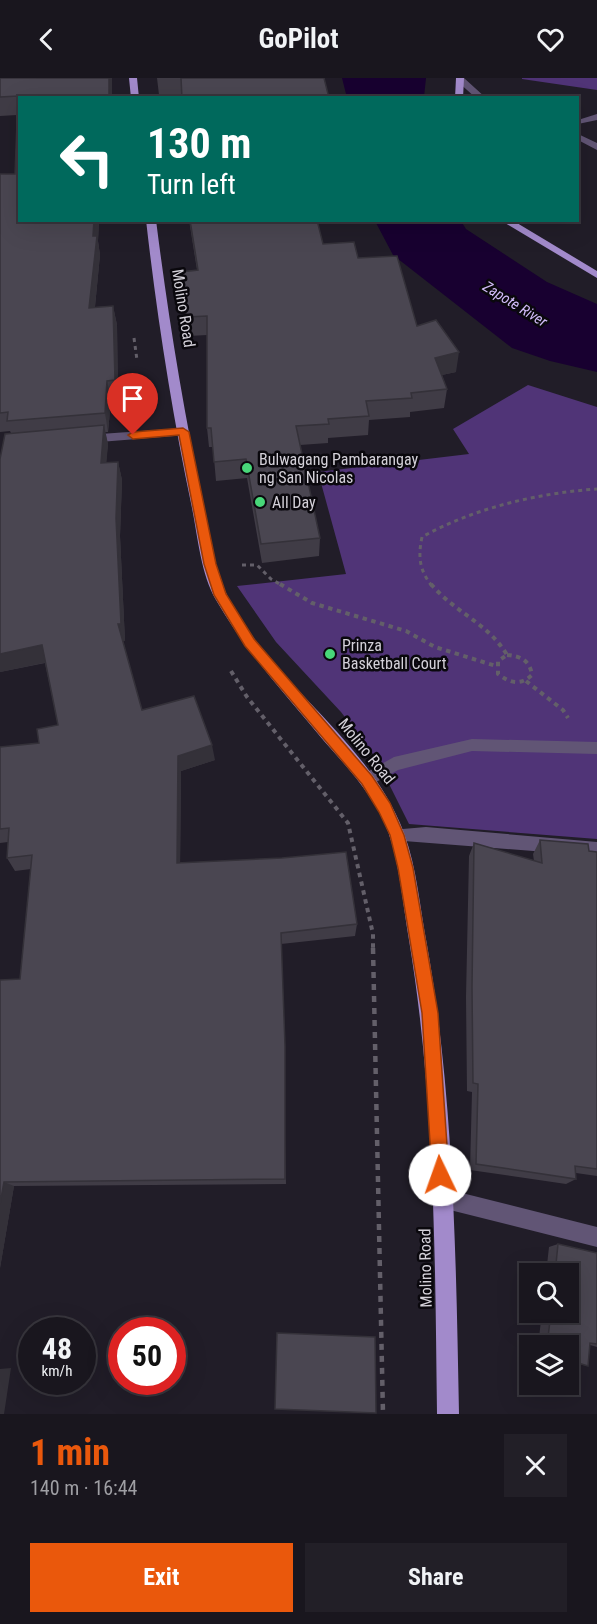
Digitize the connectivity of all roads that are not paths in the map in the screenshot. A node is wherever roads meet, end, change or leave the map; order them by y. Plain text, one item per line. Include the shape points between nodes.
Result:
1 (133, 78) edge
2 (461, 79) edge
3 (135, 96) edge
4 (459, 96) edge
5 (480, 96) edge
6 (597, 117) edge
7 (579, 122) edge
8 (579, 138) edge
9 (597, 147) edge
10 (151, 222) edge
11 (507, 222) edge
12 (597, 275) edge
13 (183, 432) junction
14 (69, 440) edge
15 (597, 748) edge
16 (367, 780) junction
17 (397, 835) junction
18 (597, 849) edge
19 (442, 1198) junction
20 (597, 1237) edge
21 (448, 1414) edge

1 - 3 main road
2 - 4 main road
2 - 5 street
6 - 7 street
8 - 9 street
10 - 13 main road, Molino Road via 163,321
11 - 12 main road
13 - 14 street
13 - 16 main road, Molino Road via 220,595 250,643
15 - 16 street via 472,745 394,764
16 - 17 main road, Molino Road
17 - 18 street via 426,834
17 - 19 main road, Molino Road via 430,1013
19 - 20 street
19 - 21 main road, Molino Road

